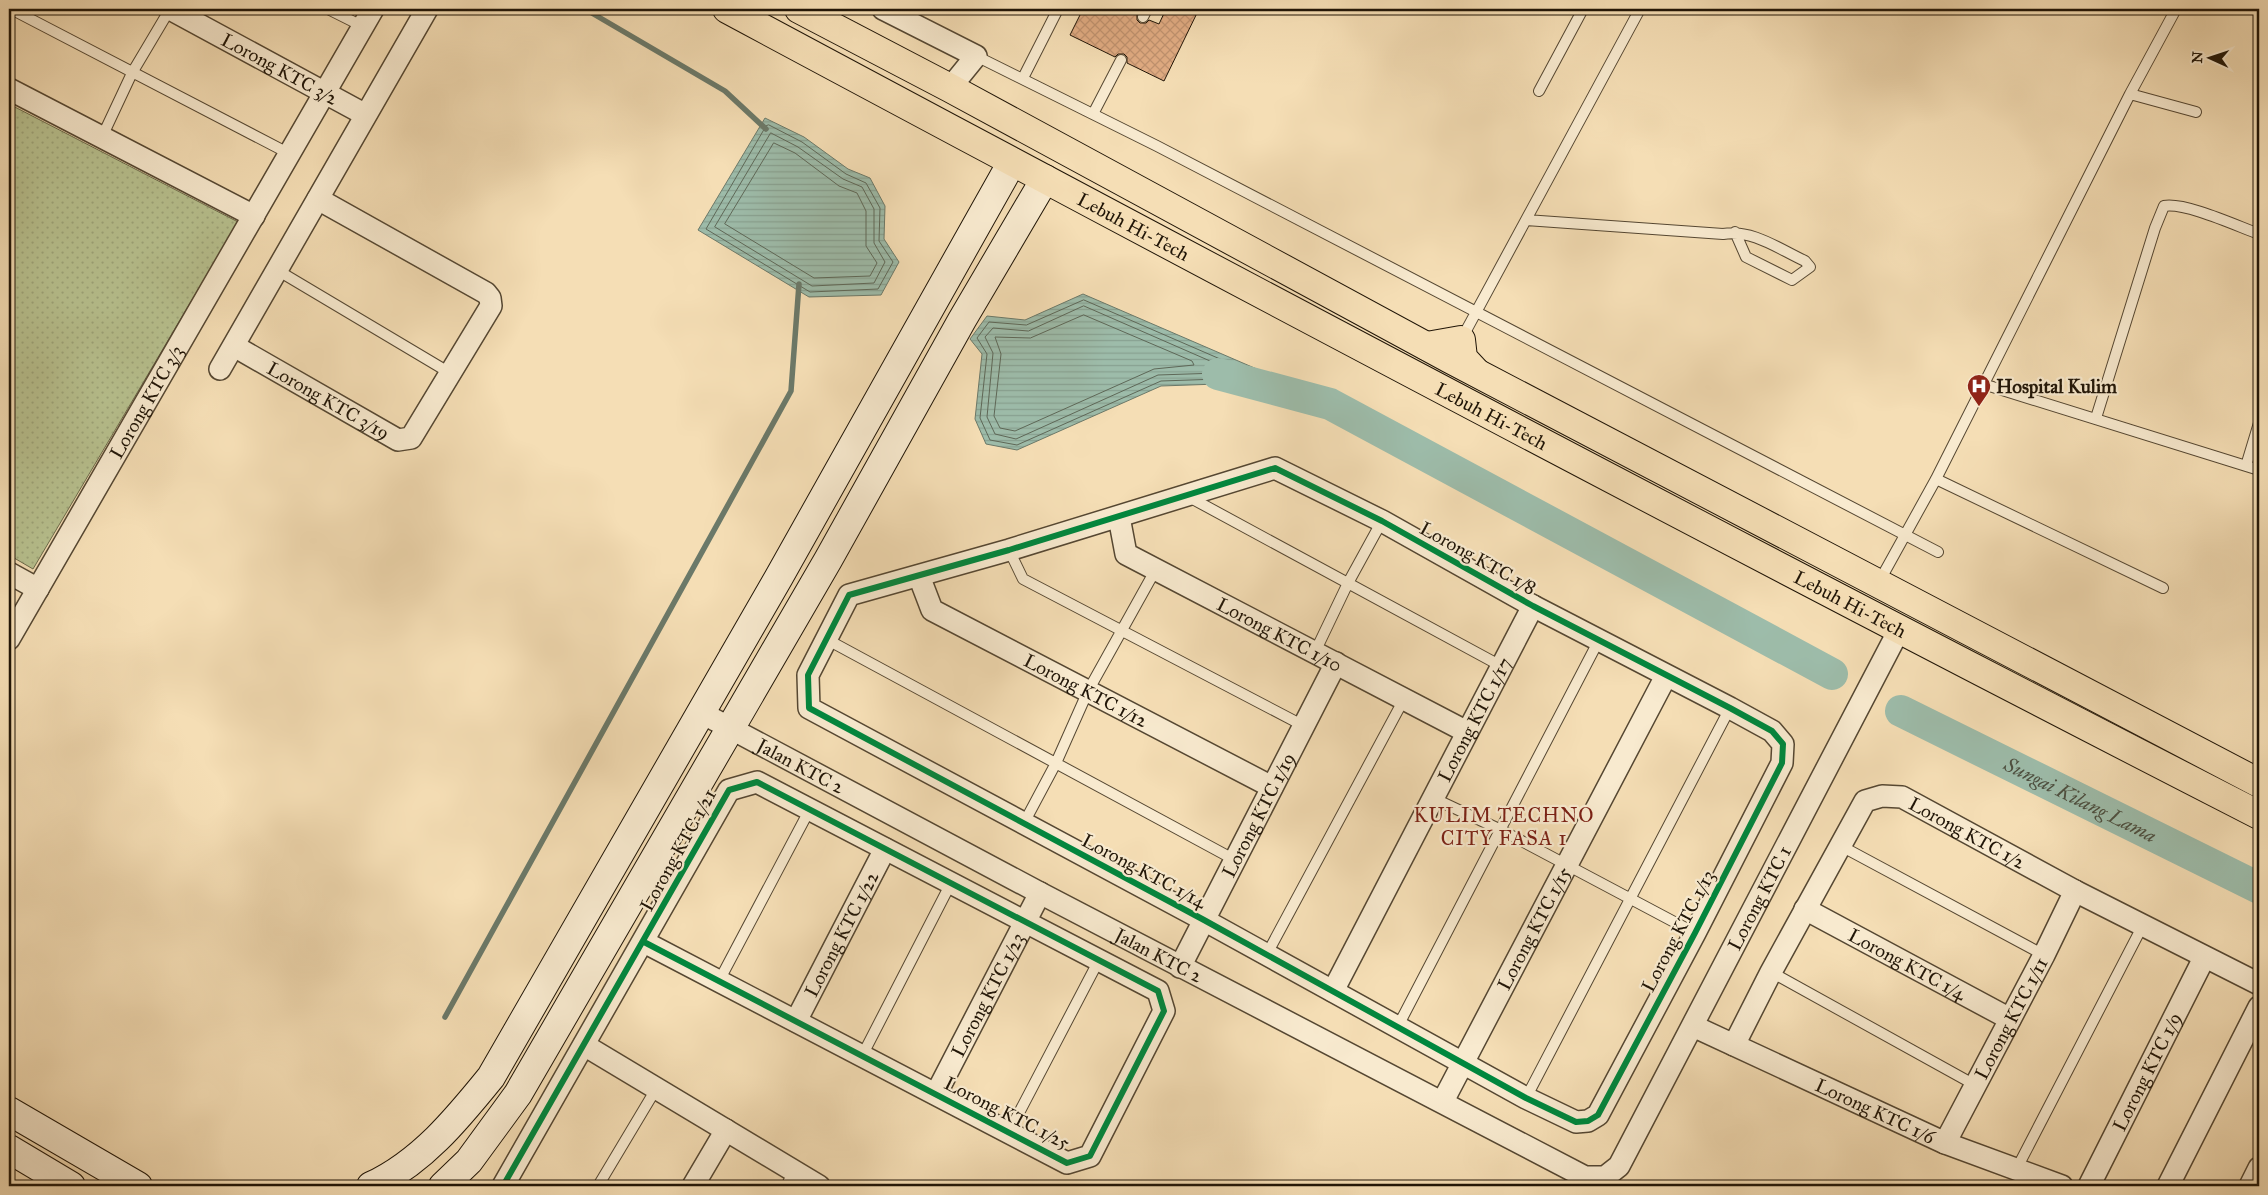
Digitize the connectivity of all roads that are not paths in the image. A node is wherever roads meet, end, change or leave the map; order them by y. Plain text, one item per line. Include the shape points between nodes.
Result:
1 (11, 9) edge
2 (170, 9) edge
3 (328, 9) edge
4 (427, 9) edge
5 (727, 9) edge
6 (799, 9) edge
7 (883, 9) edge
8 (1058, 9) edge
9 (1583, 9) edge
10 (1640, 9) edge
11 (2176, 9) edge
12 (368, 18) edge
13 (976, 56) junction
14 (1121, 60) dead end
15 (132, 73) junction
16 (1022, 78) junction
17 (950, 88) junction
18 (9, 89) edge
19 (1539, 91) dead end
20 (324, 92) junction
21 (2130, 94) junction
22 (2196, 112) dead end
23 (364, 114) junction
24 (1093, 114) junction
25 (102, 137) junction
26 (288, 153) junction
27 (1012, 162) junction
28 (1045, 179) junction
29 (318, 199) junction
30 (254, 216) junction
31 (1526, 220) junction
32 (1735, 232) junction
33 (2259, 234) edge
34 (277, 270) junction
35 (1476, 313) junction
36 (234, 346) junction
37 (1446, 348) junction
38 (220, 368) dead end
39 (450, 373) junction
40 (1984, 384) junction
41 (1434, 385) junction
42 (2096, 418) junction
43 (2259, 423) edge
44 (2246, 466) junction
45 (2259, 470) edge
46 (1936, 478) junction
47 (1188, 496) junction
48 (1119, 517) junction
49 (1382, 521) junction
50 (1904, 534) junction
51 (1009, 550) junction
52 (1938, 552) dead end
53 (1156, 569) junction
54 (9, 573) edge
55 (919, 576) junction
56 (1348, 583) junction
57 (1879, 583) junction
58 (2163, 588) dead end
59 (38, 589) junction
60 (1533, 606) junction
61 (1899, 630) junction
62 (1122, 631) junction
63 (9, 639) edge
64 (826, 640) junction
65 (1599, 640) junction
66 (1315, 652) junction
67 (1336, 663) junction
68 (1501, 666) junction
69 (1666, 676) junction
70 (1088, 691) junction
71 (1404, 699) junction
72 (1730, 708) junction
73 (700, 712) junction
74 (1304, 726) junction
75 (730, 728) junction
76 (1467, 732) junction
77 (1056, 763) junction
78 (2259, 783) edge
79 (1272, 787) junction
80 (1433, 798) junction
81 (810, 809) junction
82 (2259, 815) edge
83 (1024, 824) junction
84 (1499, 829) junction
85 (1840, 846) junction
86 (885, 849) junction
87 (1235, 860) junction
88 (1566, 866) junction
89 (951, 883) junction
90 (2075, 891) junction
91 (1040, 894) junction
92 (1631, 899) junction
93 (1805, 909) junction
94 (1204, 920) junction
95 (1025, 922) junction
96 (2142, 925) junction
97 (1695, 933) junction
98 (644, 942) junction
99 (1267, 954) junction
100 (2044, 956) junction
101 (2204, 958) junction
102 (1099, 960) junction
103 (1180, 967) junction
104 (1771, 972) junction
105 (720, 981) junction
106 (2259, 984) edge
107 (1333, 991) junction
108 (2259, 1008) edge
109 (2010, 1019) junction
110 (796, 1021) junction
111 (1693, 1026) junction
112 (1397, 1028) junction
113 (584, 1045) junction
114 (1734, 1045) junction
115 (862, 1056) junction
116 (1462, 1063) junction
117 (1975, 1085) junction
118 (656, 1089) junction
119 (936, 1094) junction
120 (1526, 1098) junction
121 (1443, 1101) junction
122 (9, 1111) edge
123 (726, 1130) junction
124 (1008, 1132) junction
125 (1945, 1143) junction
126 (9, 1149) edge
127 (1619, 1166) joint
128 (2259, 1168) edge
129 (2016, 1170) junction
130 (790, 1179) edge
131 (71, 1186) edge
132 (138, 1186) edge
133 (371, 1186) edge
134 (443, 1186) edge
135 (503, 1186) edge
136 (598, 1186) edge
137 (693, 1186) edge
138 (818, 1186) edge
139 (2062, 1186) edge
140 (2089, 1186) edge
141 (2168, 1186) edge
142 (2250, 1186) edge

1 - 15 lane
2 - 15 lane
2 - 20 street, Lorong KTC 3/2
3 - 12 lane
4 - 23 street
5 - 27 main road, Lebuh Hi-Tech
6 - 17 main road, Lebuh Hi-Tech
7 - 13 street
8 - 16 lane
9 - 19 lane
10 - 31 lane
11 - 21 lane
12 - 20 street, Lorong KTC 3/3
13 - 16 lane
13 - 17 street
14 - 24 lane
15 - 25 lane
15 - 26 lane
16 - 24 lane
17 - 37 main road, Lebuh Hi-Tech
18 - 25 street
20 - 23 street, Lorong KTC 3/2
20 - 26 street, Lorong KTC 3/3
21 - 22 lane
21 - 40 lane
23 - 29 street
24 - 35 lane
25 - 30 street
26 - 30 street, Lorong KTC 3/3
27 - 28 main road, Lebuh Hi-Tech
27 - 73 street
28 - 41 main road, Lebuh Hi-Tech
28 - 75 street
29 - 34 street
29 - 39 street via 490,298 491,306
30 - 59 street, Lorong KTC 3/3
31 - 32 lane via 1723,234
31 - 35 lane
32 - 32 lane via 1749,235 1805,261 1810,267 1792,280 1746,257
33 - 42 lane via 2187,208 2172,204 2164,206
34 - 36 street
34 - 39 lane
35 - 37 lane
35 - 50 lane
36 - 38 street
36 - 39 street, Lorong KTC 3/19 via 398,440 411,438
37 - 41 main road
37 - 57 main road, Lebuh Hi-Tech via 1476,372
40 - 42 lane
40 - 46 lane
41 - 61 main road, Lebuh Hi-Tech
42 - 44 lane
43 - 44 lane
44 - 45 lane
46 - 50 lane
46 - 58 lane
47 - 48 street
47 - 49 street, Lorong KTC 1/8 via 1275,468
47 - 56 lane
48 - 51 street
48 - 53 street, Lorong KTC 1/10 via 1126,554
49 - 56 lane
49 - 60 street, Lorong KTC 1/8
50 - 52 lane
50 - 57 lane
51 - 55 street
51 - 62 lane via 1023,579
53 - 62 lane
53 - 66 street, Lorong KTC 1/10
54 - 59 street
55 - 64 street via 849,596
55 - 70 street, Lorong KTC 1/12 via 932,610
56 - 66 lane
56 - 68 lane
57 - 78 main road, Lebuh Hi-Tech
59 - 63 street, Lorong KTC 3/3
60 - 65 street, Lorong KTC 1/8
60 - 68 street, Lorong KTC 1/17
61 - 82 main road, Lebuh Hi-Tech
61 - 111 street, Lorong KTC 1
62 - 70 lane
62 - 74 lane
64 - 77 lane
64 - 83 street, Lorong KTC 1/14 via 808,676 810,708
65 - 69 street, Lorong KTC 1/8
65 - 84 lane
66 - 67 street, Lorong KTC 1/10
67 - 71 street, Lorong KTC 1/10
67 - 74 street, Lorong KTC 1/19
68 - 76 street, Lorong KTC 1/17
69 - 72 street, Lorong KTC 1/13
69 - 88 street, Lorong KTC 1/15
70 - 77 lane
70 - 79 street, Lorong KTC 1/12
71 - 76 street, Lorong KTC 1/10
71 - 99 lane
72 - 92 lane
72 - 97 street, Lorong KTC 1/13 via 1772,731 1783,744 1782,762
73 - 75 street, Jalan KTC 2
73 - 133 street via 491,1077 454,1122 410,1163
74 - 79 street, Lorong KTC 1/19
75 - 91 street, Jalan KTC 2
75 - 134 street via 518,1094 469,1161
76 - 80 street, Lorong KTC 1/17
77 - 83 lane
77 - 87 lane
79 - 87 street, Lorong KTC 1/19
80 - 84 lane
80 - 107 street, Lorong KTC 1/17
81 - 86 street, Lorong KTC 1/21
81 - 98 street, Lorong KTC 1/21 via 757,782 729,790
81 - 105 lane
83 - 94 street, Lorong KTC 1/14
84 - 88 lane
84 - 112 lane
85 - 90 street, Lorong KTC 1/2 via 1865,800 1882,796 1902,797
85 - 93 street, Lorong KTC 1/2
85 - 100 lane
86 - 89 street, Lorong KTC 1/21
86 - 110 street, Lorong KTC 1/22
87 - 94 street, Lorong KTC 1/19
88 - 92 lane
88 - 116 street, Lorong KTC 1/15
89 - 95 street, Lorong KTC 1/21
89 - 115 lane
90 - 96 street, Lorong KTC 1/2
90 - 100 street, Lorong KTC 1/11
91 - 95 street, Lorong KTC 1/23
91 - 103 street, Jalan KTC 2
92 - 97 lane
92 - 120 lane
93 - 104 street, Lorong KTC 1/2
93 - 109 street, Lorong KTC 1/4
94 - 99 street, Lorong KTC 1/14
94 - 103 street, Lorong KTC 1/19
95 - 102 street, Lorong KTC 1/25
95 - 119 street, Lorong KTC 1/23
96 - 101 street, Lorong KTC 1/2
96 - 129 lane
97 - 120 street, Lorong KTC 1/13 via 1598,1116 1576,1122
98 - 105 street, Lorong KTC 1/25
98 - 113 street, Lorong KTC 1/21
99 - 107 street, Lorong KTC 1/14
100 - 109 street, Lorong KTC 1/11
101 - 106 street, Lorong KTC 1/2
101 - 140 street, Lorong KTC 1/9
102 - 124 lane
102 - 124 street, Lorong KTC 1/25 via 1158,991 1164,1011 1090,1156 1067,1163
103 - 121 street, Jalan KTC 2
104 - 114 street, Lorong KTC 1/2
104 - 117 lane
105 - 110 street, Lorong KTC 1/25
107 - 112 street, Lorong KTC 1/14
108 - 141 street
109 - 117 street, Lorong KTC 1/11
110 - 115 street, Lorong KTC 1/25
111 - 114 street, Lorong KTC 1/6
111 - 127 street, Lorong KTC 1
112 - 116 street, Lorong KTC 1/14
113 - 118 street
113 - 135 street, Lorong KTC 1/21
114 - 125 street, Lorong KTC 1/6
115 - 119 street, Lorong KTC 1/25
116 - 120 street, Lorong KTC 1/13
116 - 121 street, Lorong KTC 1/15
117 - 125 street, Lorong KTC 1/11
118 - 123 street
118 - 136 lane
119 - 124 street, Lorong KTC 1/25
121 - 127 street, Jalan KTC 2 via 1585,1177 1605,1177
122 - 132 street
123 - 130 street
123 - 137 street
125 - 129 street, Lorong KTC 1/6
126 - 131 street
128 - 142 street
129 - 139 street, Lorong KTC 1/6
130 - 138 street

